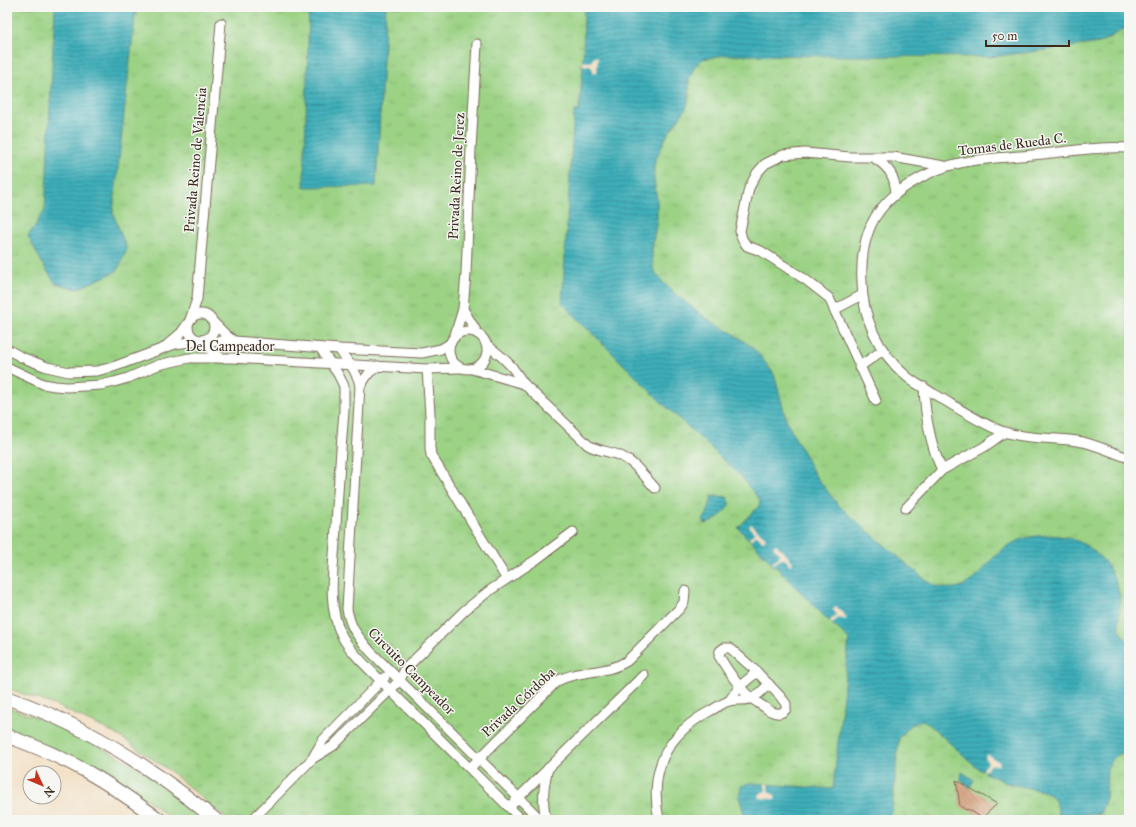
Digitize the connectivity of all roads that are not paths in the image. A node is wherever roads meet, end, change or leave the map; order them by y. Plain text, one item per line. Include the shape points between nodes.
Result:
1 (221, 23) dead end
2 (477, 44) dead end
3 (1129, 148) edge
4 (872, 157) junction
5 (945, 166) junction
6 (896, 194) junction
7 (862, 295) junction
8 (197, 299) junction
9 (463, 310) junction
10 (834, 310) junction
11 (208, 315) junction
12 (189, 321) junction
13 (214, 323) junction
14 (478, 334) junction
15 (452, 340) junction
16 (202, 341) junction
17 (234, 341) junction
18 (486, 344) junction
19 (163, 348) junction
20 (320, 348) junction
21 (7, 349) edge
22 (339, 349) junction
23 (883, 350) junction
24 (189, 358) junction
25 (221, 358) junction
26 (331, 364) junction
27 (349, 364) junction
28 (378, 366) junction
29 (859, 366) junction
30 (7, 367) edge
31 (460, 368) junction
32 (472, 369) junction
33 (427, 370) junction
34 (524, 384) junction
35 (360, 386) junction
36 (924, 387) junction
37 (876, 401) dead end
38 (1005, 432) junction
39 (1129, 458) edge
40 (942, 470) junction
41 (655, 488) dead end
42 (906, 508) dead end
43 (336, 527) junction
44 (352, 528) junction
45 (573, 532) dead end
46 (506, 578) junction
47 (685, 591) dead end
48 (354, 632) junction
49 (342, 638) junction
50 (405, 669) junction
51 (391, 672) junction
52 (757, 672) junction
53 (644, 675) dead end
54 (400, 680) junction
55 (381, 681) junction
56 (769, 684) junction
57 (740, 686) junction
58 (390, 690) junction
59 (7, 698) edge
60 (751, 699) junction
61 (729, 701) junction
62 (7, 736) edge
63 (312, 758) junction
64 (480, 758) junction
65 (549, 767) junction
66 (470, 768) junction
67 (519, 798) junction
68 (509, 807) junction
69 (160, 820) edge
70 (216, 820) edge
71 (252, 820) edge
72 (522, 820) edge
73 (541, 820) edge
74 (546, 820) edge
75 (659, 820) edge

1 - 8 street, Privada Reino de Valencia
2 - 9 street, Privada Reino de Jerez
3 - 5 street, Tomas de Rueda C. via 1080,150
4 - 5 street via 893,157
4 - 6 street via 886,166 896,182
4 - 10 street via 805,153 784,155 765,164 749,188 740,231 742,239 747,246 761,251 806,280 829,298
5 - 6 street, Tomas de Rueda C. via 925,174
6 - 7 street, Tomas de Rueda C. via 875,217 869,229 862,271
7 - 10 street
7 - 23 street, Tomas de Rueda C. via 869,323
8 - 11 street
8 - 12 street, Privada Reino de Valencia
9 - 14 street
9 - 15 street, Privada Reino de Jerez
10 - 29 street
11 - 12 street via 198,314
11 - 13 street
12 - 16 street via 189,333 193,338
12 - 19 street, Del Campeador via 173,341
13 - 16 street via 213,333
13 - 17 street, Del Campeador
14 - 15 street via 465,332
14 - 18 street
15 - 22 street, Del Campeador via 441,349 422,353
15 - 31 street via 450,354
16 - 17 street, Del Campeador
16 - 19 street, Del Campeador
16 - 24 street
16 - 25 street
17 - 20 street, Del Campeador
18 - 32 street via 483,362
18 - 34 street via 512,367
19 - 21 street, Del Campeador via 113,367 97,371 69,372 47,367
20 - 22 street, Del Campeador
20 - 26 street, Circuito Campeador
22 - 27 street, Circuito Campeador
23 - 29 street
23 - 36 street, Tomas de Rueda C. via 890,361 906,376
24 - 25 street, Del Campeador
24 - 30 street, Del Campeador via 158,365 114,382 83,386 43,384
25 - 26 street, Del Campeador
26 - 27 street, Del Campeador
26 - 43 street, Circuito Campeador via 344,386
27 - 28 street, Del Campeador
27 - 35 street, Circuito Campeador
28 - 33 street, Del Campeador
28 - 35 street via 369,373
29 - 37 street
31 - 32 street
31 - 33 street, Del Campeador
32 - 34 street
33 - 46 street via 431,455
34 - 41 street via 588,445 620,456 631,463
35 - 44 street, Circuito Campeador
36 - 38 street, Tomas de Rueda C. via 968,414
36 - 40 street via 925,412 935,455
38 - 39 street, Tomas de Rueda C. via 1036,438 1083,442
38 - 40 street
40 - 42 street
43 - 44 street
43 - 49 street, Circuito Campeador via 333,611
44 - 48 street, Circuito Campeador via 347,609
45 - 46 street
46 - 50 street via 465,610
47 - 64 street, Privada Córdoba via 684,602 680,608 627,661 618,667 566,676 557,681
48 - 49 street
48 - 51 street, Circuito Campeador
49 - 55 street, Circuito Campeador
50 - 51 street
50 - 54 street
51 - 54 street, Circuito Campeador
51 - 55 street
52 - 56 street
52 - 57 street
52 - 57 street via 730,648 720,651 719,656
53 - 65 street
54 - 58 street
54 - 64 street, Circuito Campeador
55 - 58 street, Circuito Campeador
55 - 63 street via 324,740
56 - 60 street
56 - 60 street via 786,704 784,712 778,714 770,711
57 - 60 street
57 - 61 street
58 - 63 street, Circuito Campeador via 333,746
58 - 66 street, Circuito Campeador
59 - 70 main road via 56,717 115,747
60 - 61 street
61 - 75 street via 698,717 681,731 669,746 657,771
62 - 69 main road via 46,751 95,776
63 - 71 street
64 - 66 street, Privada Córdoba
64 - 67 street, Circuito Campeador
65 - 67 street
65 - 74 street via 542,797
66 - 68 street, Circuito Campeador
67 - 68 street
67 - 73 street, Circuito Campeador
68 - 72 street, Circuito Campeador

